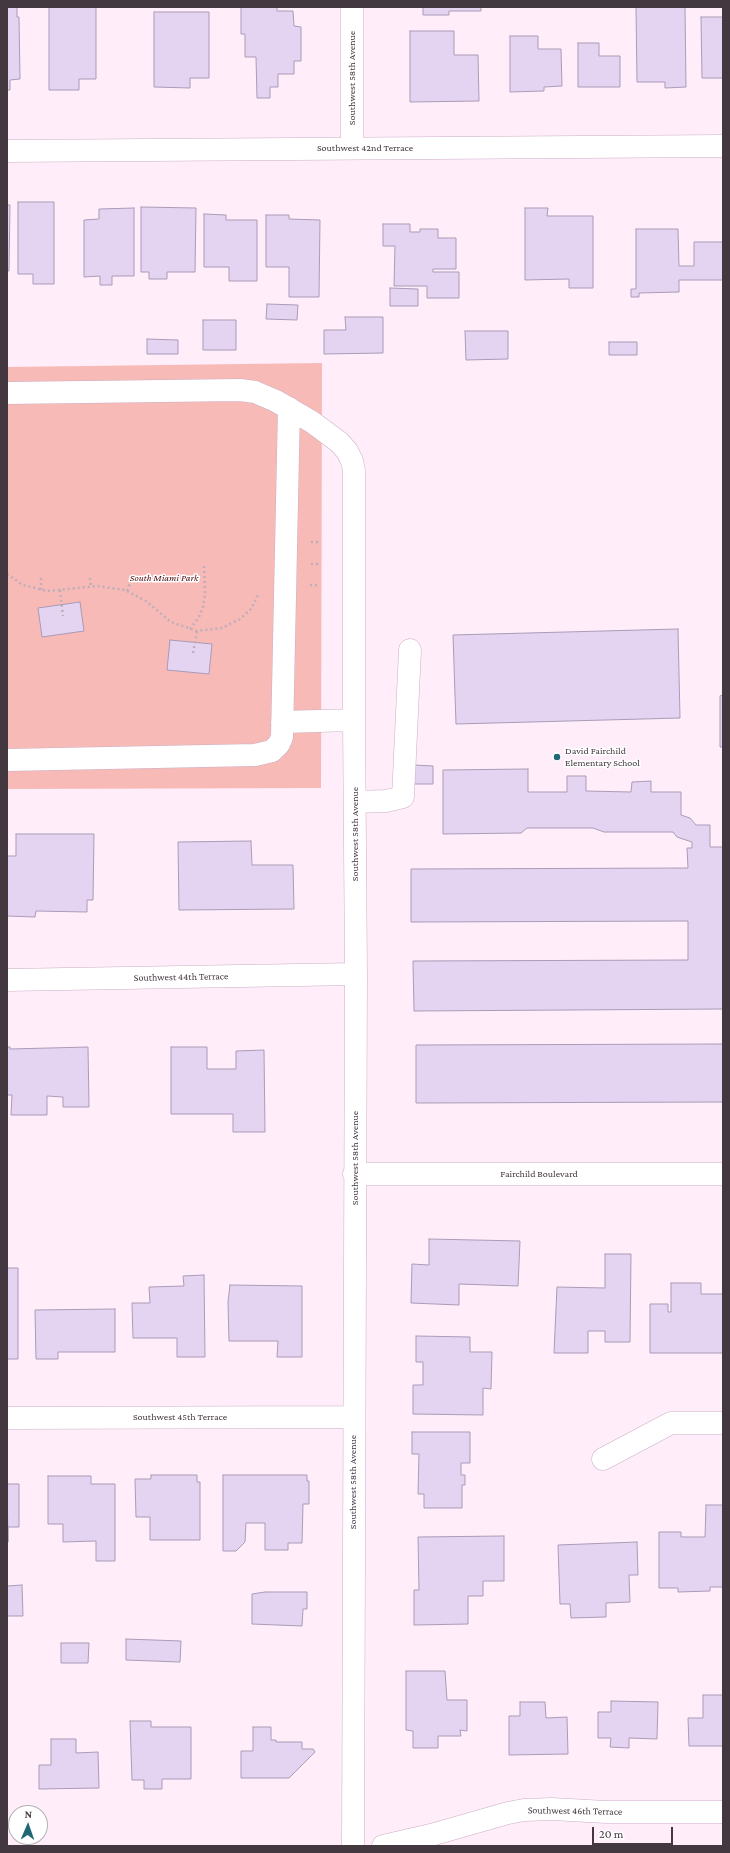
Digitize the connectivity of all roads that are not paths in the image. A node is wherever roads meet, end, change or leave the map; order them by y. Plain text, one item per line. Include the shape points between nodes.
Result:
1 (352, 7) edge
2 (723, 146) edge
3 (352, 148) junction
4 (7, 151) edge
5 (7, 393) edge
6 (288, 408) junction
7 (410, 650) dead end
8 (354, 720) junction
9 (282, 722) junction
10 (7, 760) edge
11 (355, 802) junction
12 (356, 974) junction
13 (7, 980) edge
14 (354, 1174) junction
15 (723, 1174) edge
16 (353, 1417) junction
17 (7, 1418) edge
18 (723, 1423) edge
19 (603, 1459) dead end
20 (723, 1812) edge
21 (353, 1846) edge
22 (383, 1846) edge

1 - 3 street, Southwest 58th Avenue
2 - 3 street, Southwest 42nd Terrace
3 - 4 street, Southwest 42nd Terrace
5 - 6 street, Southwest 58th Avenue via 240,390 255,392
6 - 8 street, Southwest 58th Avenue via 339,442 352,460
6 - 9 street
7 - 11 street via 403,797 386,801
8 - 9 street
8 - 11 street, Southwest 58th Avenue
9 - 10 street via 282,737 279,744 264,754
11 - 12 street, Southwest 58th Avenue
12 - 13 street, Southwest 44th Terrace
12 - 14 street, Southwest 58th Avenue
14 - 15 street, Fairchild Boulevard
14 - 16 street, Southwest 58th Avenue
16 - 17 street, Southwest 45th Terrace
16 - 21 street, Southwest 58th Avenue
18 - 19 street via 671,1423
20 - 22 street, Southwest 46th Terrace via 524,1810

